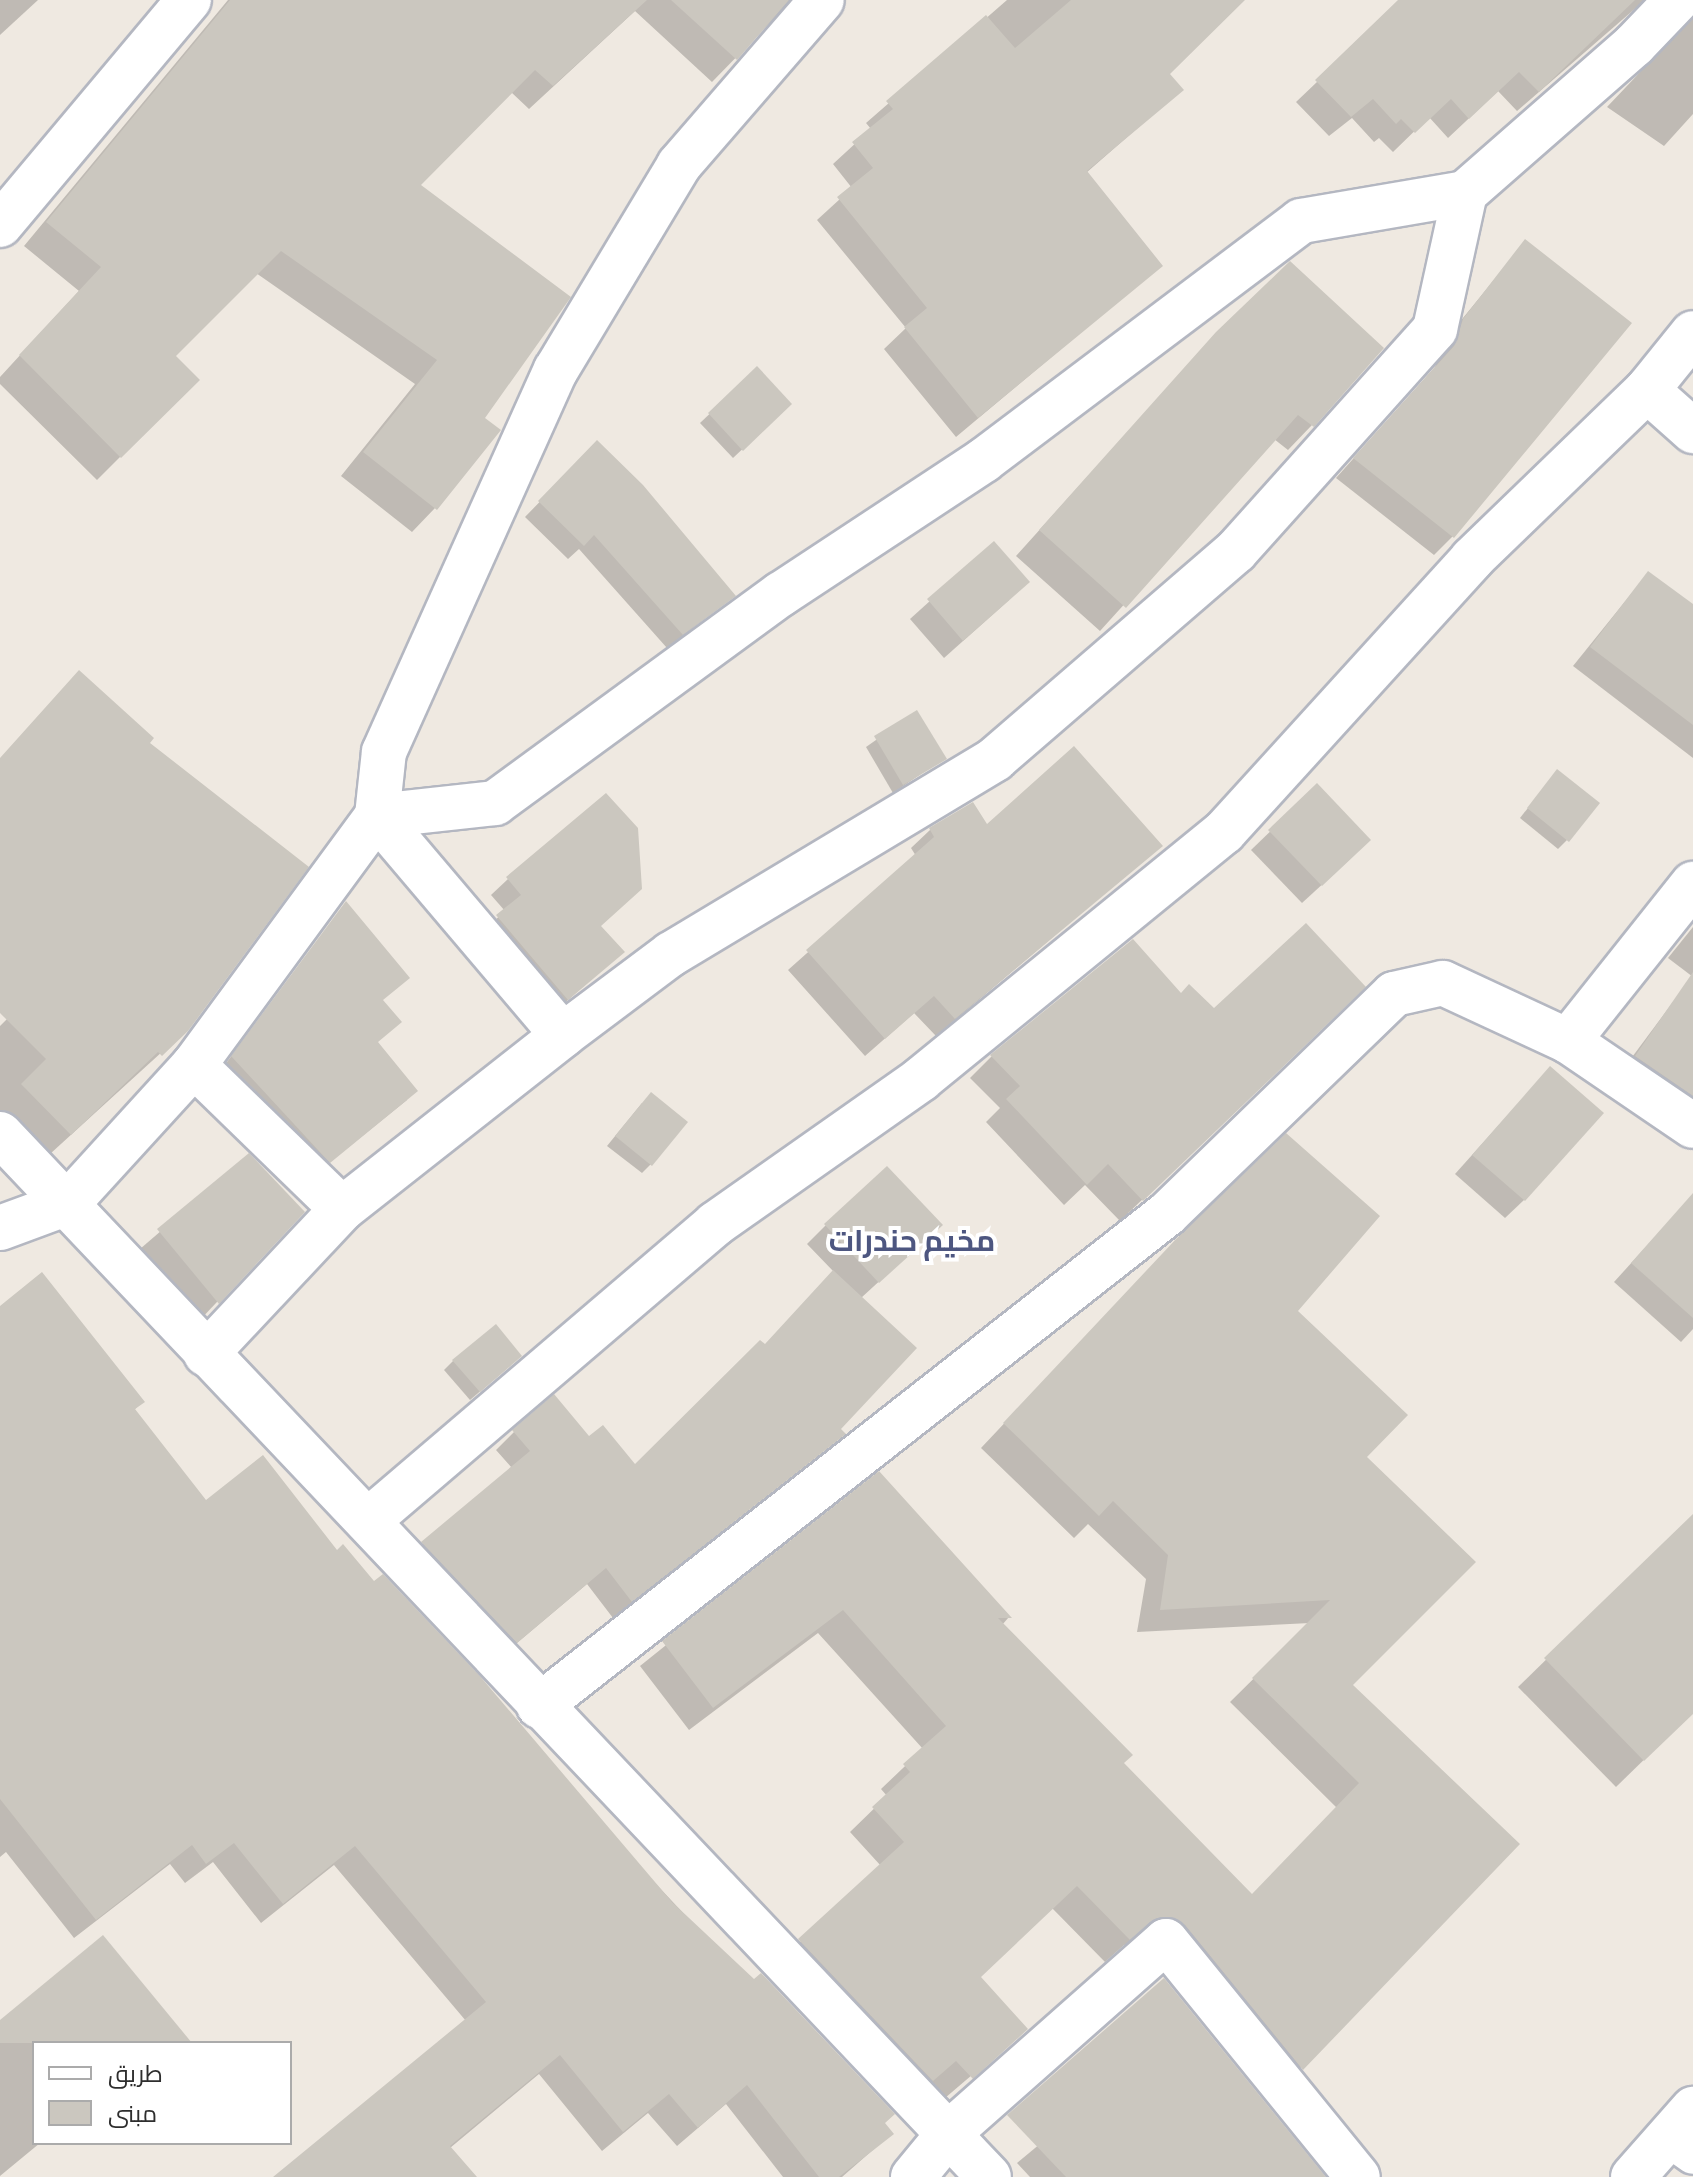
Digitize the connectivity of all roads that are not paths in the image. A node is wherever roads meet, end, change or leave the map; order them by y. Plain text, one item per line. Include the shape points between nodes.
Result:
1 (189, 0) edge
2 (822, 0) edge
3 (1677, 0) edge
4 (1465, 193) junction
5 (0, 225) edge
6 (1693, 333) edge
7 (1647, 390) junction
8 (1693, 431) edge
9 (377, 816) junction
10 (1693, 884) edge
11 (563, 1035) junction
12 (1568, 1041) junction
13 (194, 1065) junction
14 (1693, 1126) edge
15 (0, 1134) edge
16 (68, 1203) junction
17 (342, 1209) junction
18 (0, 1228) edge
19 (206, 1354) junction
20 (370, 1519) junction
21 (539, 1706) junction
22 (950, 2132) junction
23 (1685, 2135) edge
24 (913, 2177) edge
25 (989, 2177) edge
26 (1358, 2177) edge
27 (1633, 2177) edge

1 - 5 street
2 - 9 street via 679,165 556,370 384,752
3 - 4 street via 1634,45
4 - 9 street via 1301,221 984,460 781,594 495,803
4 - 11 street via 1435,329 1236,551 995,759 671,954
6 - 7 street
7 - 8 street
7 - 20 street via 1472,559 1224,832 921,1079 715,1224
9 - 11 street
9 - 13 street
10 - 12 street
11 - 17 street
12 - 14 street
12 - 21 street via 1443,983 1394,994 1167,1214
13 - 16 street
13 - 17 street
15 - 16 street
16 - 18 street
16 - 19 street
17 - 19 street
19 - 20 street
20 - 21 street
21 - 22 street
22 - 24 street
22 - 25 street
22 - 26 street via 1166,1941
23 - 27 street

